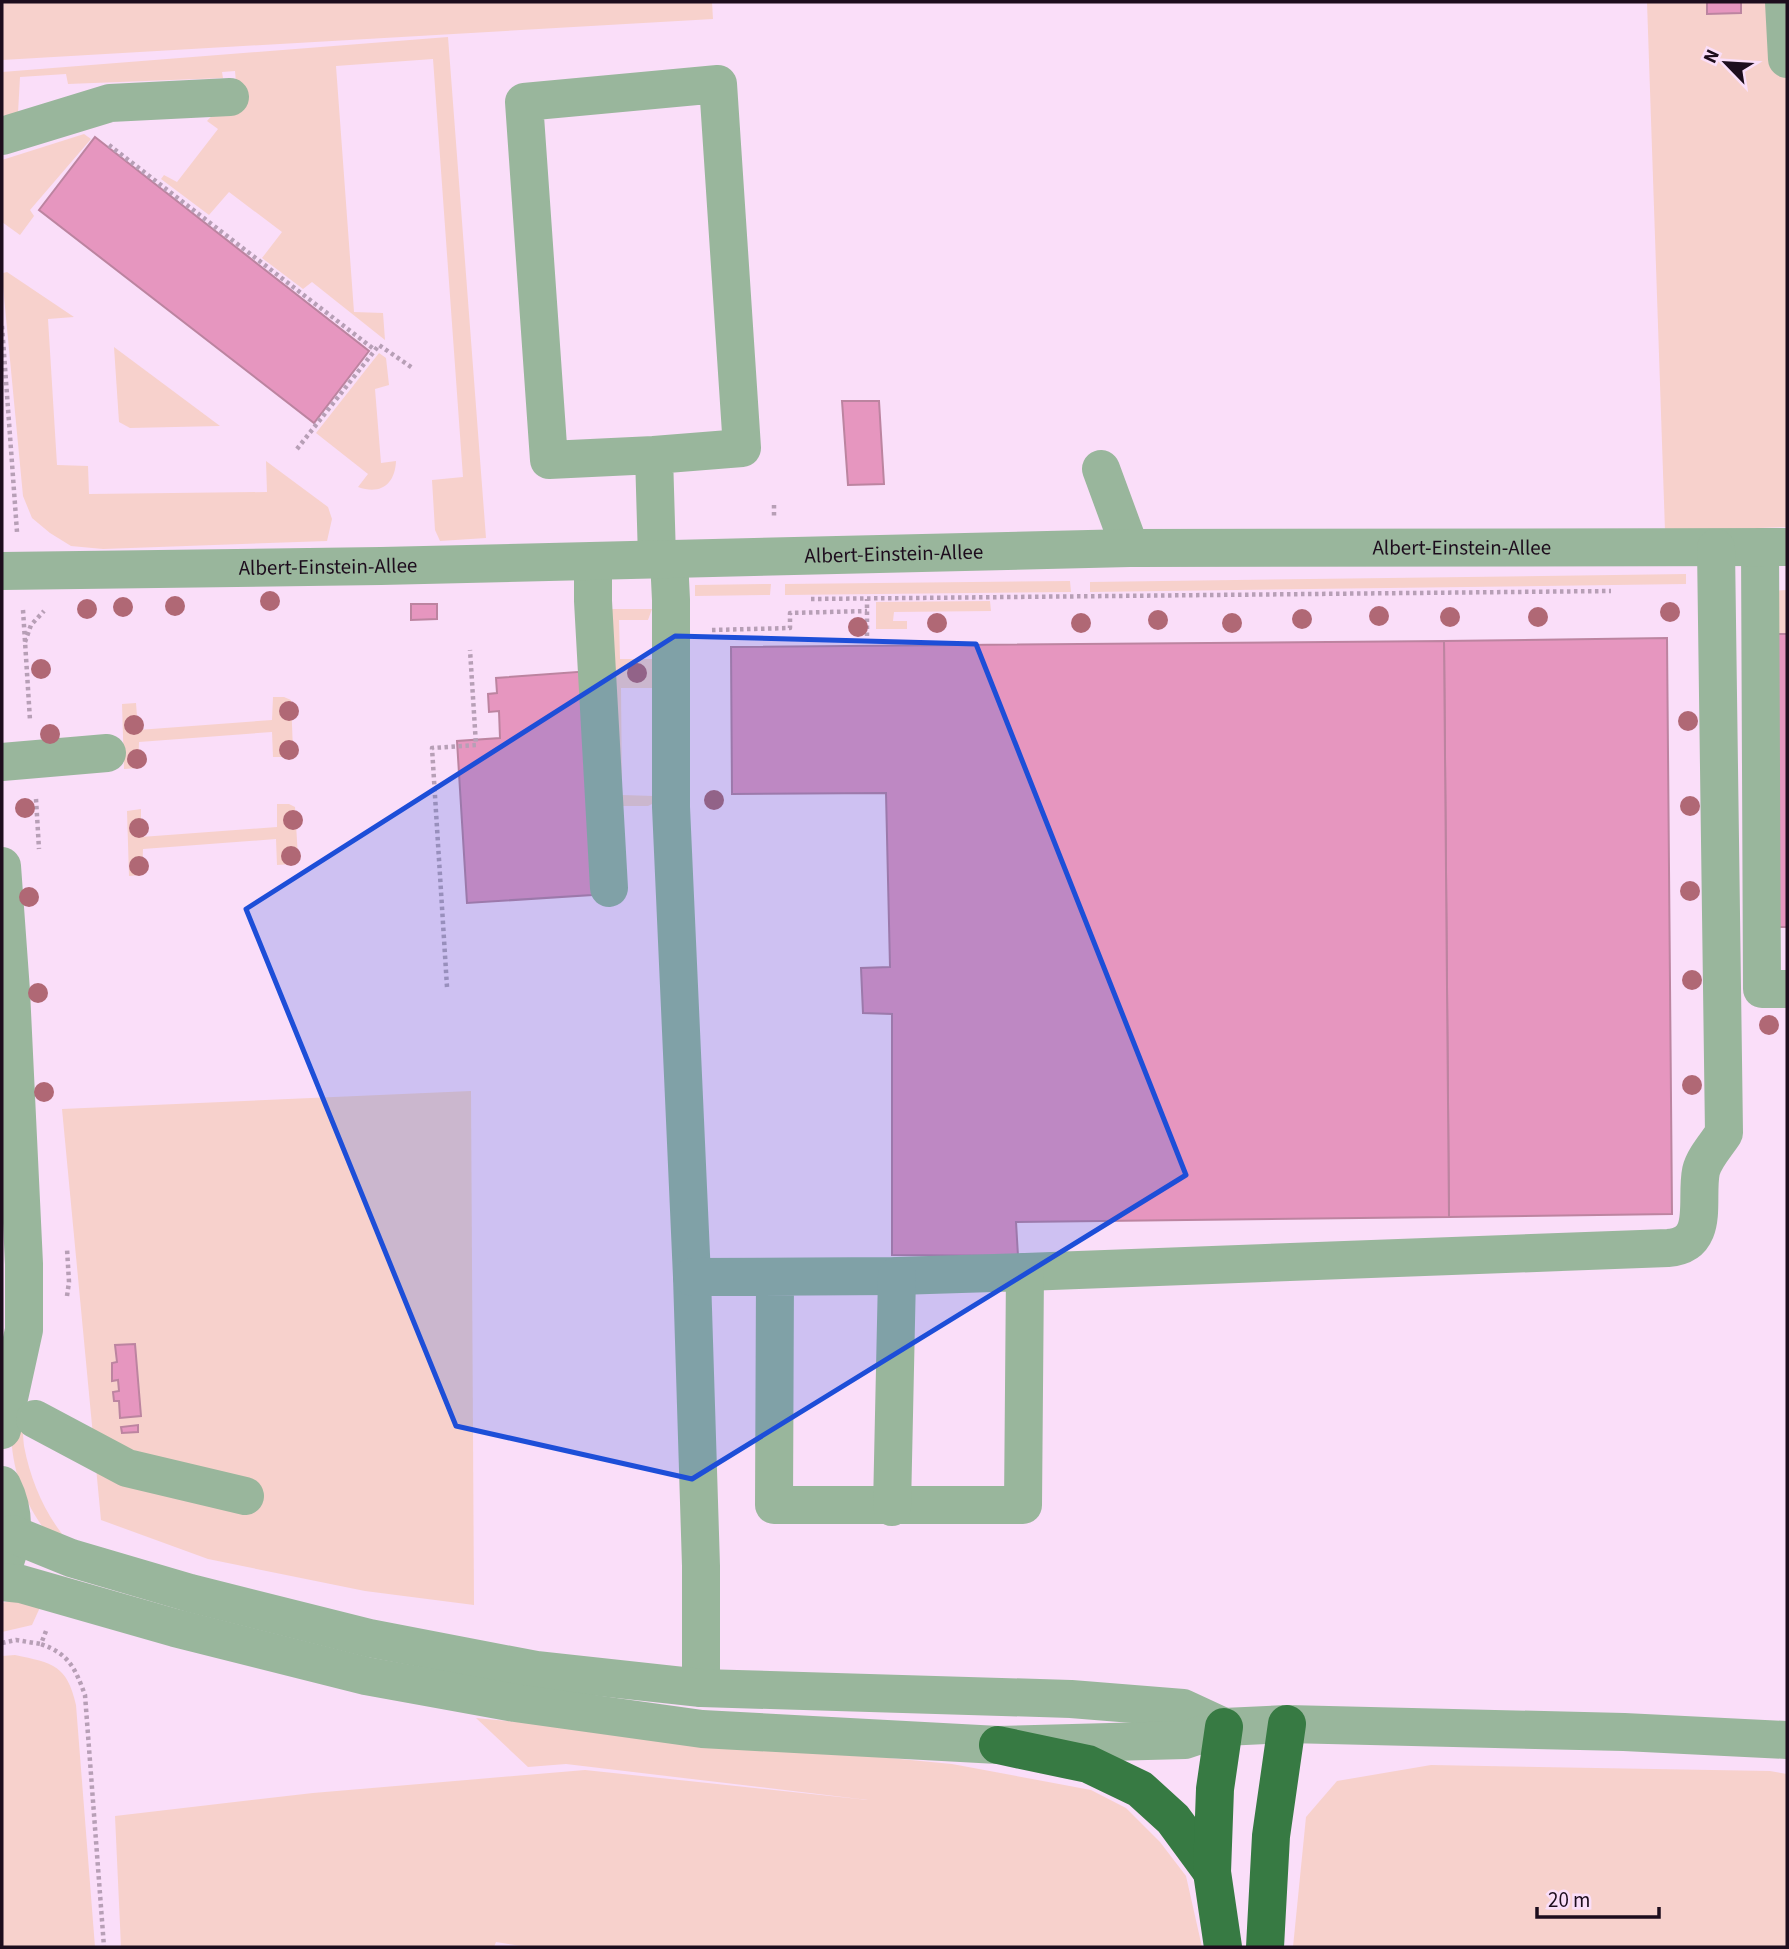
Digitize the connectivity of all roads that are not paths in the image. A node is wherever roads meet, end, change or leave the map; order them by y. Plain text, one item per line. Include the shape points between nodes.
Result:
1 (1784, 2) edge
2 (1787, 59) edge
3 (230, 97) dead end
4 (2, 136) edge
5 (654, 455) junction
6 (1774, 547) edge
7 (1130, 548) junction
8 (1716, 548) junction
9 (1078, 549) junction
10 (663, 559) junction
11 (593, 561) junction
12 (2, 571) edge
13 (107, 753) dead end
14 (2, 762) edge
15 (2, 866) edge
16 (609, 888) dead end
17 (1787, 989) edge
18 (24, 1264) junction
19 (1026, 1272) junction
20 (897, 1276) junction
21 (692, 1277) junction
22 (775, 1277) junction
23 (2, 1319) edge
24 (18, 1424) edge
25 (2, 1485) edge
26 (245, 1496) dead end
27 (892, 1507) junction
28 (7, 1550) edge
29 (2, 1583) edge
30 (701, 1688) junction
31 (1287, 1724) junction
32 (1224, 1727) junction
33 (1787, 1740) edge
34 (998, 1745) junction
35 (1212, 1872) junction
36 (1223, 1947) edge
37 (1265, 1947) edge

1 - 2 street
3 - 4 street via 110,103
5 - 5 street via 549,460 524,102 718,84 742,448
5 - 10 street
6 - 8 street, Albert-Einstein-Allee
6 - 17 street via 1762,989
7 - 8 street, Albert-Einstein-Allee
7 - 9 street, Albert-Einstein-Allee
7 - 9 street via 1101,469
8 - 19 street via 1724,1133 1701,1169 1699,1220 1688,1241 1668,1248
9 - 10 street, Albert-Einstein-Allee
10 - 11 street, Albert-Einstein-Allee
10 - 21 street via 670,631 671,807
11 - 12 street, Albert-Einstein-Allee
11 - 16 street
13 - 14 street
15 - 18 street
18 - 23 street
18 - 24 street
19 - 20 street
19 - 27 street via 1023,1505
20 - 22 street
20 - 27 street
21 - 22 street
21 - 30 street
22 - 27 street via 774,1506
24 - 26 street via 127,1468
25 - 28 street via 11,1510
28 - 30 street via 71,1558 369,1638 536,1670
29 - 34 street via 21,1584 366,1676 515,1703 702,1729
30 - 32 street via 1071,1699 1183,1709
31 - 32 street
31 - 33 street
31 - 37 highway via 1270,1836
32 - 34 street via 1185,1740
32 - 35 highway via 1215,1789
34 - 35 highway via 1088,1763 1140,1789 1173,1819
35 - 36 highway

